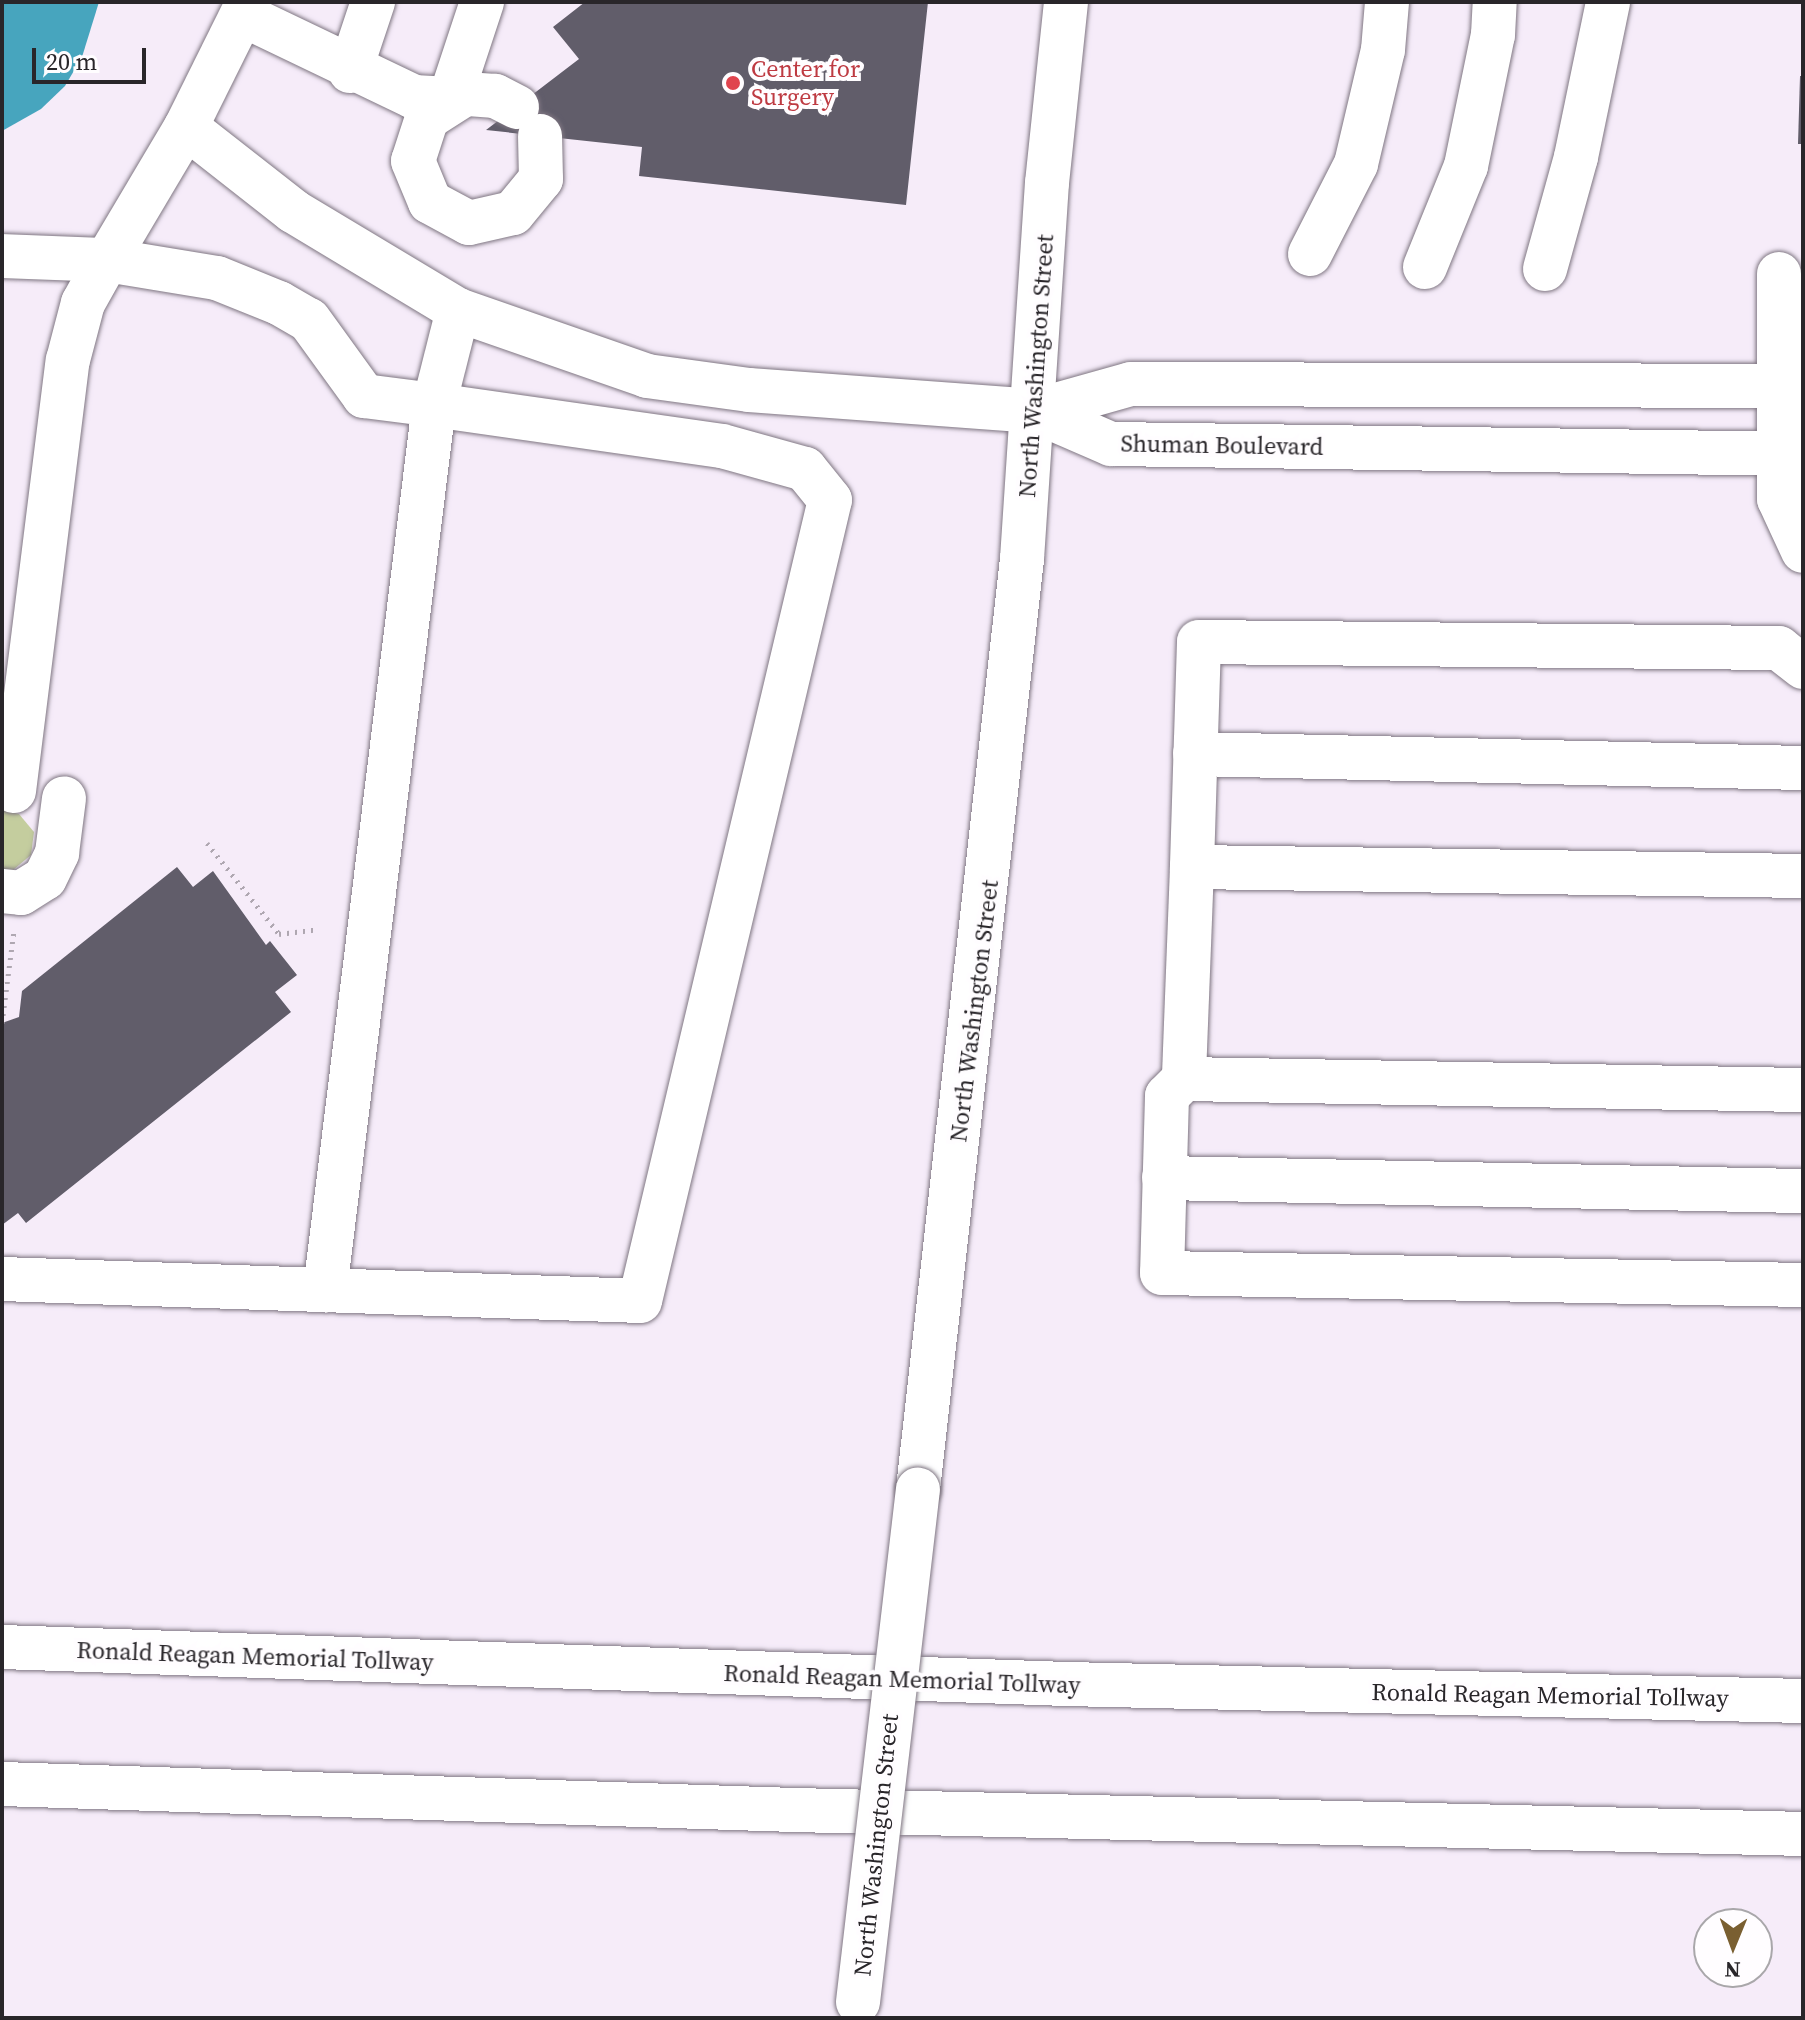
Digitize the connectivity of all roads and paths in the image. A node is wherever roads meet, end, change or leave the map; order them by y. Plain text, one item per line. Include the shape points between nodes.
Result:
1 (373, 2) edge
2 (482, 2) edge
3 (1066, 2) edge
4 (1387, 2) edge
5 (1495, 2) edge
6 (1608, 2) edge
7 (245, 8) edge
8 (350, 71) junction
9 (450, 99) junction
10 (186, 127) junction
11 (1310, 254) dead end
12 (2, 256) edge
13 (107, 260) junction
14 (1425, 267) dead end
15 (1545, 269) dead end
16 (1779, 274) dead end
17 (458, 310) junction
18 (1790, 386) edge
19 (434, 405) junction
20 (1035, 411) junction
21 (1790, 454) edge
22 (1803, 551) edge
23 (1803, 667) edge
24 (1195, 754) junction
25 (1803, 768) edge
26 (14, 791) dead end
27 (64, 798) dead end
28 (207, 843) dead end
29 (1192, 867) junction
30 (1803, 876) edge
31 (9, 907) edge
32 (318, 929) dead end
33 (3, 1006) edge
34 (2, 1023) edge
35 (1184, 1079) junction
36 (1803, 1090) edge
37 (1164, 1178) junction
38 (1803, 1191) edge
39 (2, 1279) edge
40 (1803, 1285) edge
41 (325, 1290) junction
42 (2, 1647) edge
43 (1803, 1701) edge
44 (2, 1784) edge
45 (1803, 1834) edge
46 (858, 2010) edge

1 - 8 main road
2 - 9 main road
3 - 20 main road, North Washington Street via 1047,183
4 - 11 main road via 1383,50 1356,164
5 - 14 main road via 1466,166
6 - 15 main road via 1576,157
7 - 8 main road
7 - 10 main road
8 - 9 main road via 414,97
9 - 9 main road via 480,93 528,121 541,179 525,204 499,220 454,219 421,190 413,161 419,131
10 - 13 main road
10 - 17 main road via 293,211
12 - 13 main road
13 - 19 main road via 217,278 279,303 309,320 364,396
13 - 26 main road via 83,303 68,360
16 - 18 main road
17 - 19 main road
17 - 20 main road via 647,376 749,390
18 - 20 main road via 1131,384
18 - 21 main road
19 - 41 main road
19 - 41 main road via 722,446 805,469 830,500 640,1301
20 - 21 main road, Shuman Boulevard via 1111,444
20 - 46 main road, North Washington Street, bridge via 992,864
21 - 22 main road via 1779,499
23 - 24 main road via 1779,648 1199,642
24 - 25 main road
24 - 29 main road
27 - 31 main road via 57,853 45,878
28 - 32 path via 279,934
29 - 30 main road
29 - 35 main road
31 - 33 path
33 - 34 path
35 - 36 main road
35 - 37 main road via 1167,1096
37 - 38 main road
37 - 40 main road via 1162,1273
39 - 41 main road
42 - 43 main road, Ronald Reagan Memorial Tollway via 1066,1684
44 - 45 main road via 778,1810

